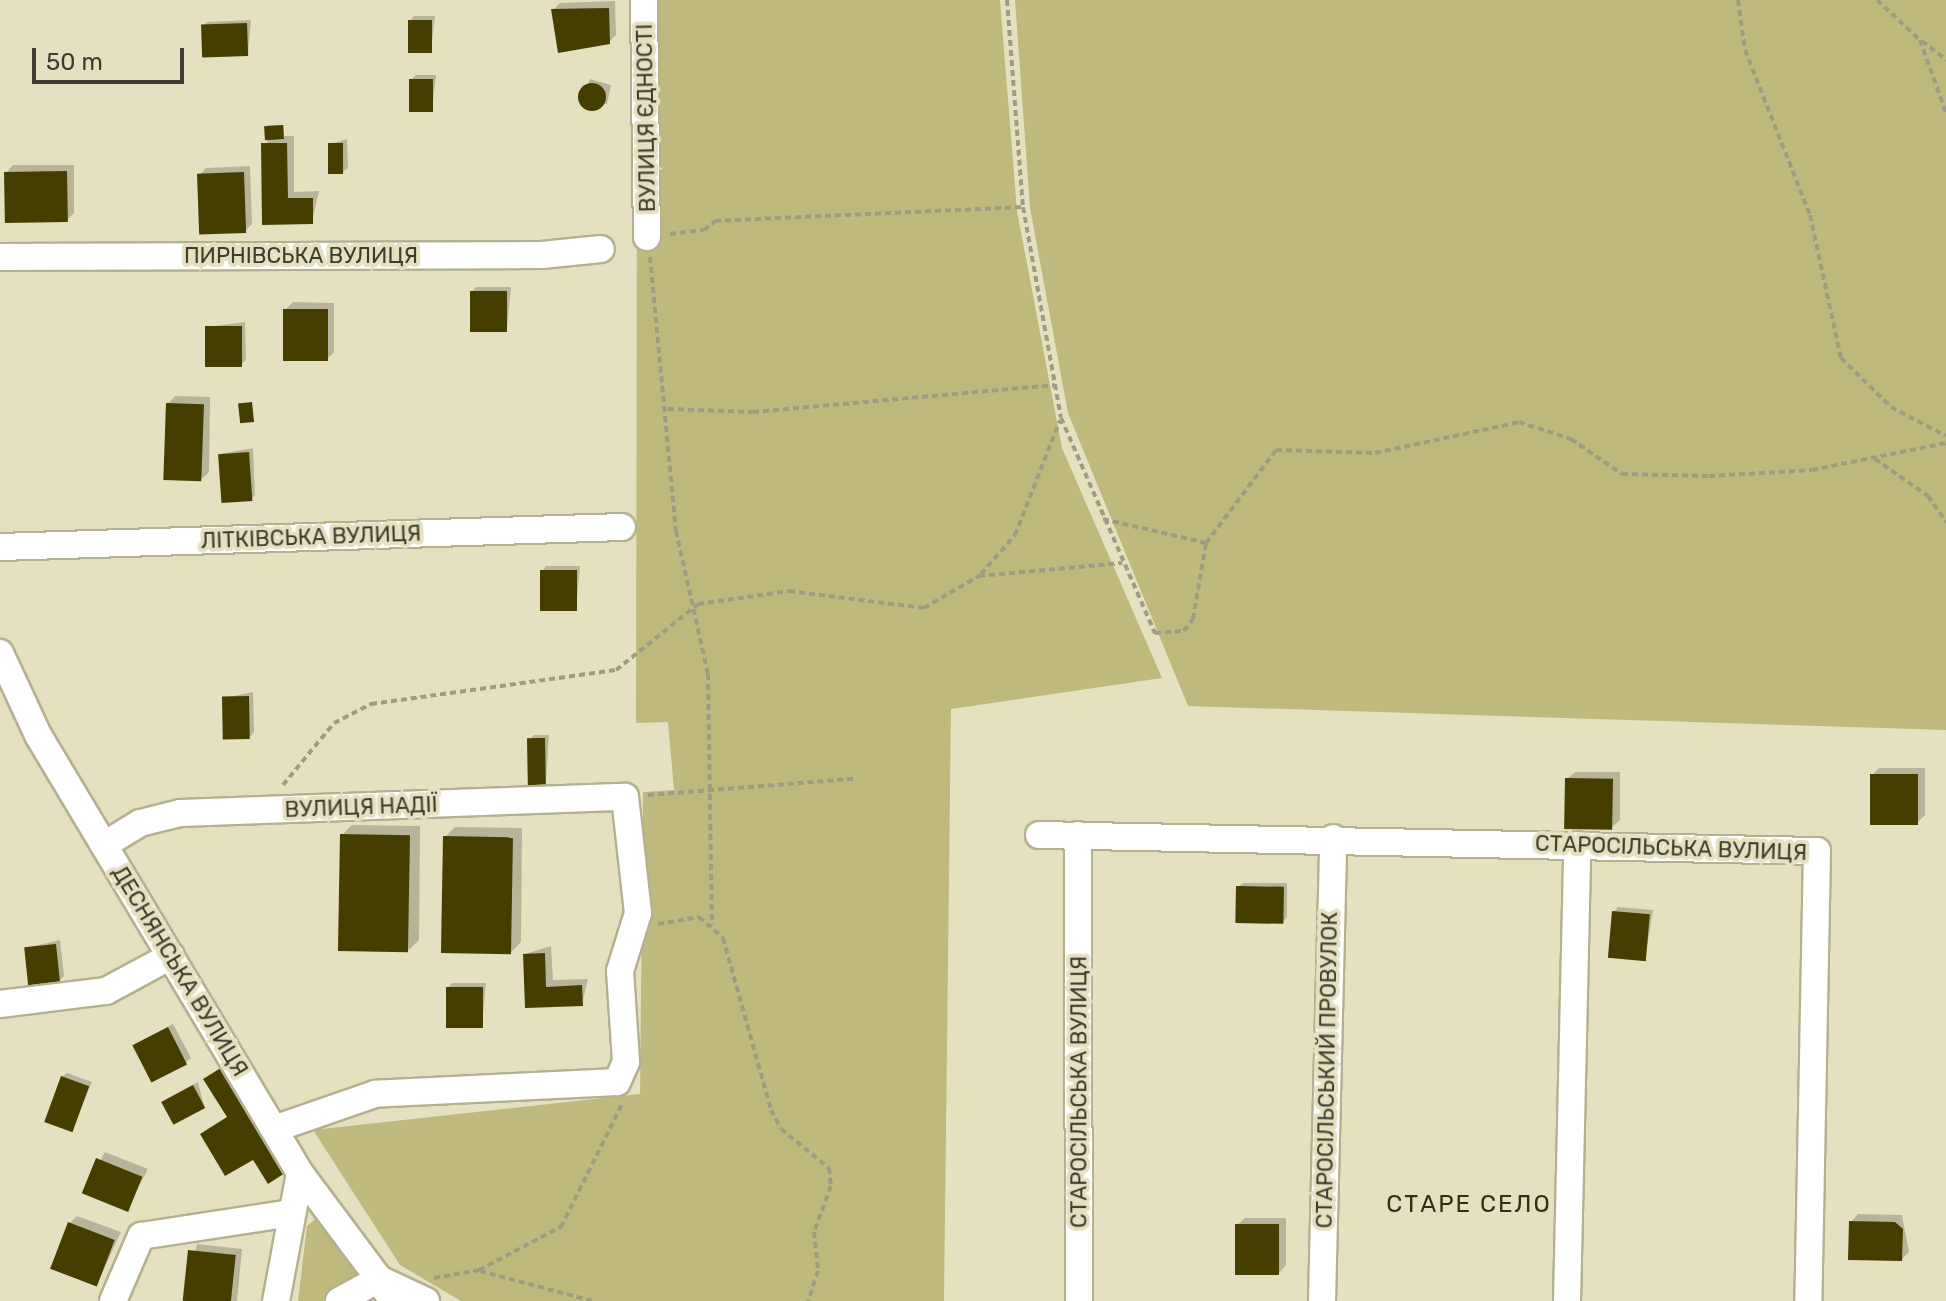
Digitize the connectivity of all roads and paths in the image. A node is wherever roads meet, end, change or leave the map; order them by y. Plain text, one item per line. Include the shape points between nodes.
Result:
1 (644, 0) edge
2 (1007, 0) edge
3 (1738, 0) edge
4 (1877, 0) edge
5 (1920, 40) junction
6 (1946, 60) edge
7 (1946, 113) edge
8 (1023, 207) junction
9 (647, 237) junction
10 (601, 249) dead end
11 (0, 257) edge
12 (1055, 385) junction
13 (668, 409) junction
14 (1061, 418) junction
15 (1946, 436) edge
16 (1946, 443) edge
17 (1875, 459) junction
18 (1103, 519) junction
19 (1946, 522) edge
20 (622, 527) dead end
21 (1206, 543) junction
22 (0, 547) edge
23 (1122, 563) junction
24 (979, 576) junction
25 (698, 604) junction
26 (0, 653) edge
27 (853, 779) dead end
28 (706, 791) junction
29 (625, 797) junction
30 (267, 810) junction
31 (1039, 835) dead end
32 (1078, 835) junction
33 (1333, 838) junction
34 (104, 845) junction
35 (1577, 845) junction
36 (712, 925) junction
37 (636, 931) junction
38 (171, 956) junction
39 (0, 1004) edge
40 (622, 1089) junction
41 (277, 1128) junction
42 (300, 1173) junction
43 (292, 1213) junction
44 (479, 1270) junction
45 (386, 1290) edge
46 (423, 1290) edge
47 (113, 1301) edge
48 (276, 1301) edge
49 (339, 1301) edge
50 (593, 1301) edge
51 (808, 1301) edge
52 (1079, 1301) edge
53 (1322, 1301) edge
54 (1567, 1301) edge
55 (1808, 1301) edge

1 - 9 street, ВУЛИЦЯ ЄДНОСТІ
2 - 8 path
3 - 15 path via 1745,50 1810,215 1841,358 1891,407
4 - 5 path
5 - 6 path
5 - 7 path
8 - 9 path via 715,221 704,230
8 - 12 path
9 - 13 path
10 - 11 street, ПИРНІВСЬКА ВУЛИЦЯ
12 - 13 path via 753,412
12 - 14 path
13 - 25 path via 676,531
14 - 18 path
14 - 24 path via 1015,535
16 - 17 path
17 - 19 path via 1928,496
17 - 21 path via 1812,470 1622,474 1571,439 1519,422 1375,453 1291,447 1257,468
18 - 21 path
18 - 23 path
20 - 22 street, ЛІТКІВСЬКА ВУЛИЦЯ
21 - 23 path via 1193,619 1170,636 1147,622
23 - 24 path
24 - 25 path via 924,608 789,591
25 - 28 path via 708,674
25 - 30 path via 616,670 371,704 334,723
26 - 34 street, ДЕСНЯНСЬКА ВУЛИЦЯ
27 - 28 path
28 - 29 path
28 - 36 path
29 - 30 street, ВУЛИЦЯ НАДІЇ
29 - 37 street
30 - 34 street, ВУЛИЦЯ НАДІЇ via 180,813 140,823
31 - 32 street, СТАРОСІЛЬСЬКА ВУЛИЦЯ
32 - 33 street, СТАРОСІЛЬСЬКА ВУЛИЦЯ
32 - 52 street, СТАРОСІЛЬСЬКА ВУЛИЦЯ
33 - 35 street, СТАРОСІЛЬСЬКА ВУЛИЦЯ
33 - 53 street, СТАРОСІЛЬСЬКИЙ ПРОВУЛОК
34 - 38 street, ДЕСНЯНСЬКА ВУЛИЦЯ
35 - 54 street
35 - 55 street, СТАРОСІЛЬСЬКА ВУЛИЦЯ via 1817,851
36 - 37 path via 683,915
36 - 51 path via 738,977 771,1110 781,1129 829,1168 831,1186 814,1232 818,1271
37 - 40 street via 620,971 626,1062
38 - 39 street via 106,991
38 - 41 street, ДЕСНЯНСЬКА ВУЛИЦЯ
40 - 41 street via 375,1094
40 - 44 path via 561,1227
41 - 42 street, ДЕСНЯНСЬКА ВУЛИЦЯ
42 - 43 street
42 - 45 street, ДЕСНЯНСЬКА ВУЛИЦЯ
43 - 47 street via 141,1236
43 - 48 street
44 - 46 path
44 - 50 path
45 - 46 street
45 - 49 street

